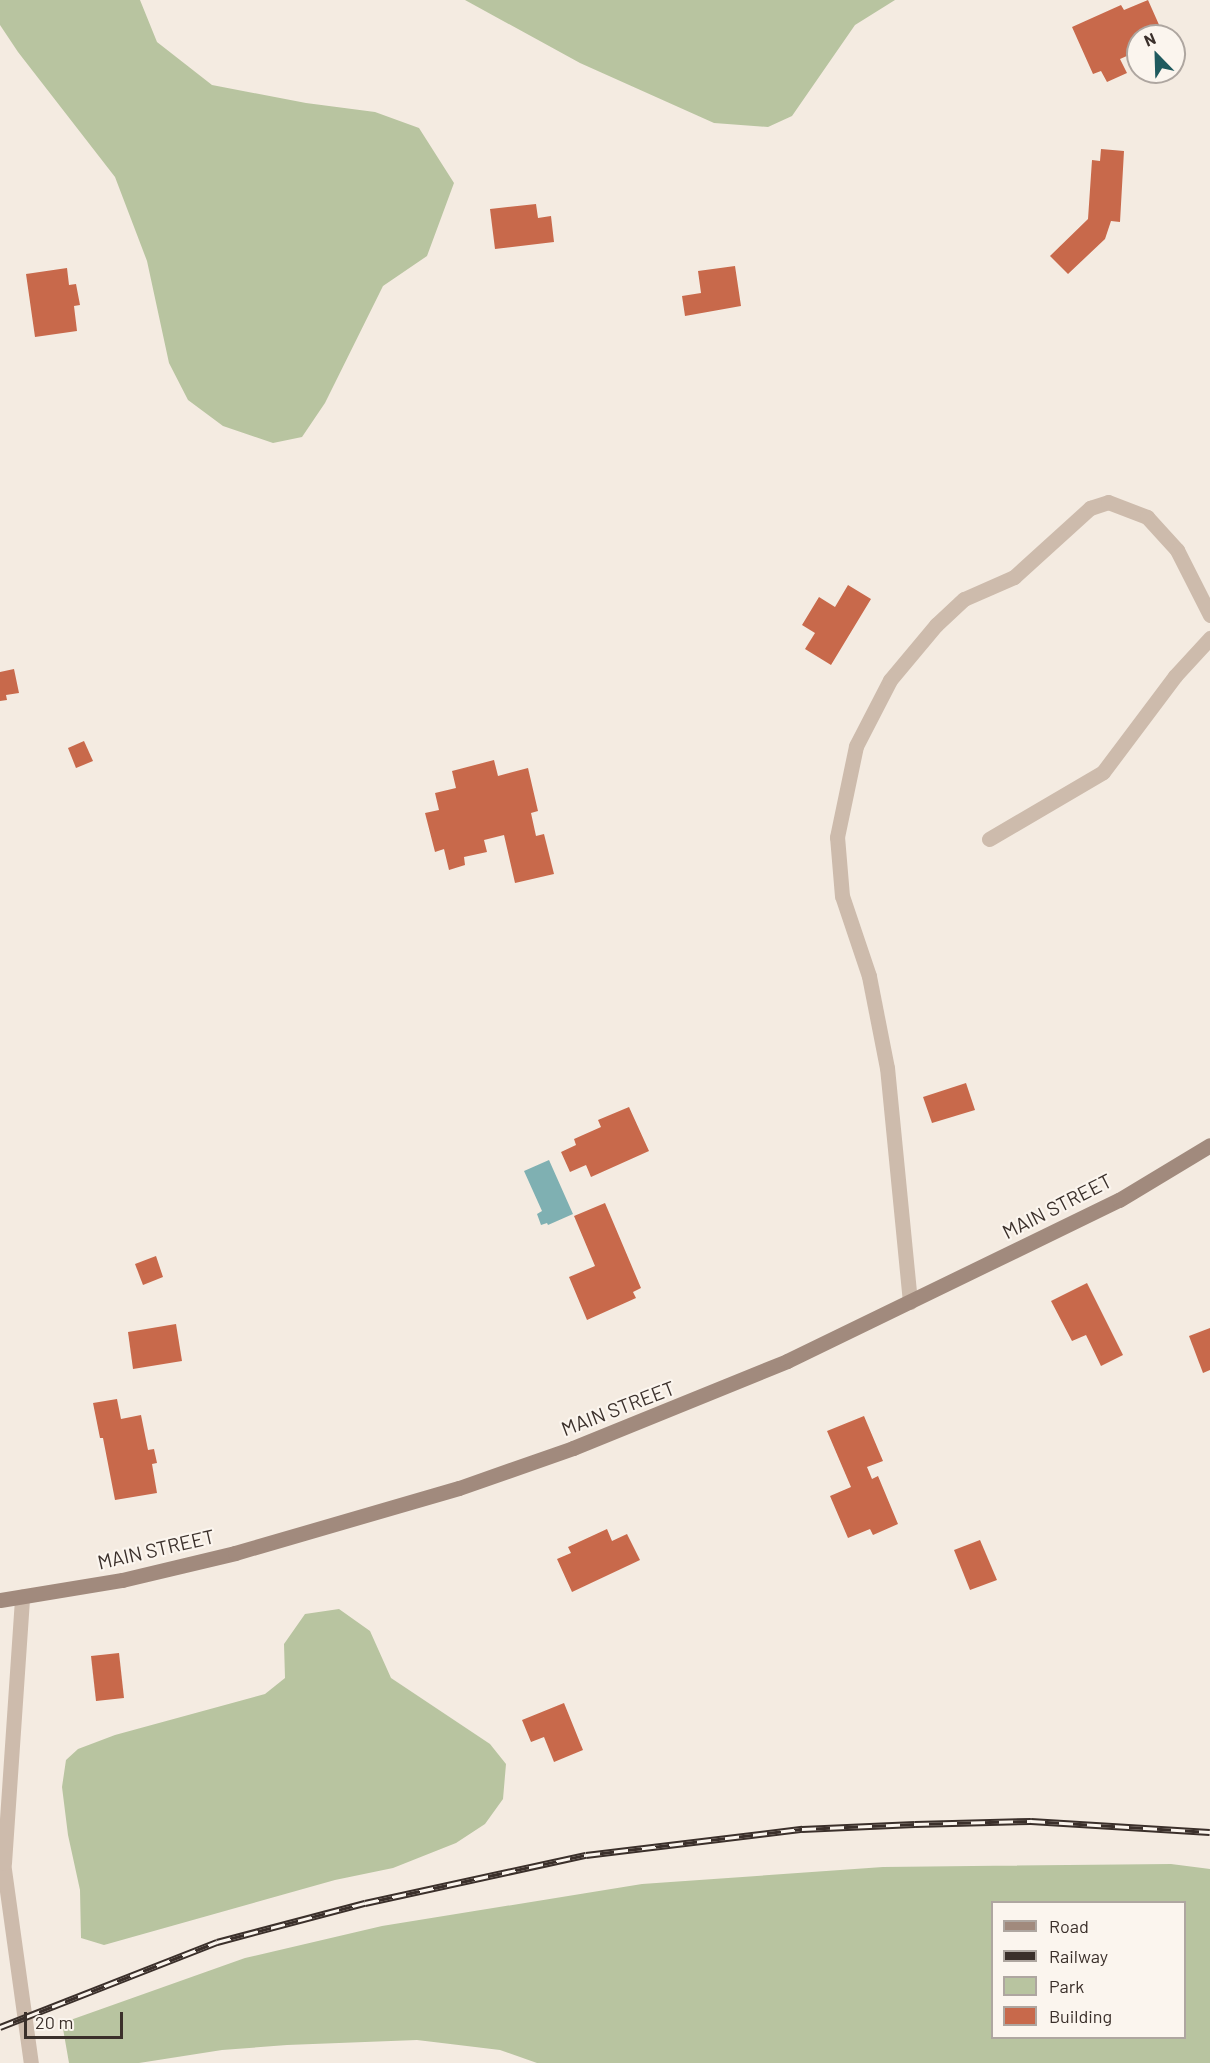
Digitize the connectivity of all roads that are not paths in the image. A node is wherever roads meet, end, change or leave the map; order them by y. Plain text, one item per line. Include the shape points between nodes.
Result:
1 (1210, 615) edge
2 (1210, 638) edge
3 (989, 839) dead end
4 (1210, 1145) edge
5 (910, 1302) junction
6 (22, 1597) junction
7 (0, 1600) edge
8 (0, 1847) edge
9 (4, 1863) junction
10 (31, 2063) edge

1 - 5 street via 1177,550 1147,517 1108,502 1090,508 1014,577 964,599 936,625 890,680 856,746 837,837 842,896 869,976 887,1068
2 - 3 street via 1175,676 1103,771
4 - 5 main road, MAIN STREET via 1119,1200
5 - 6 main road, MAIN STREET via 787,1361 682,1405 459,1488 235,1552 122,1580
6 - 7 main road, MAIN STREET
6 - 9 street
8 - 9 street
9 - 10 street

